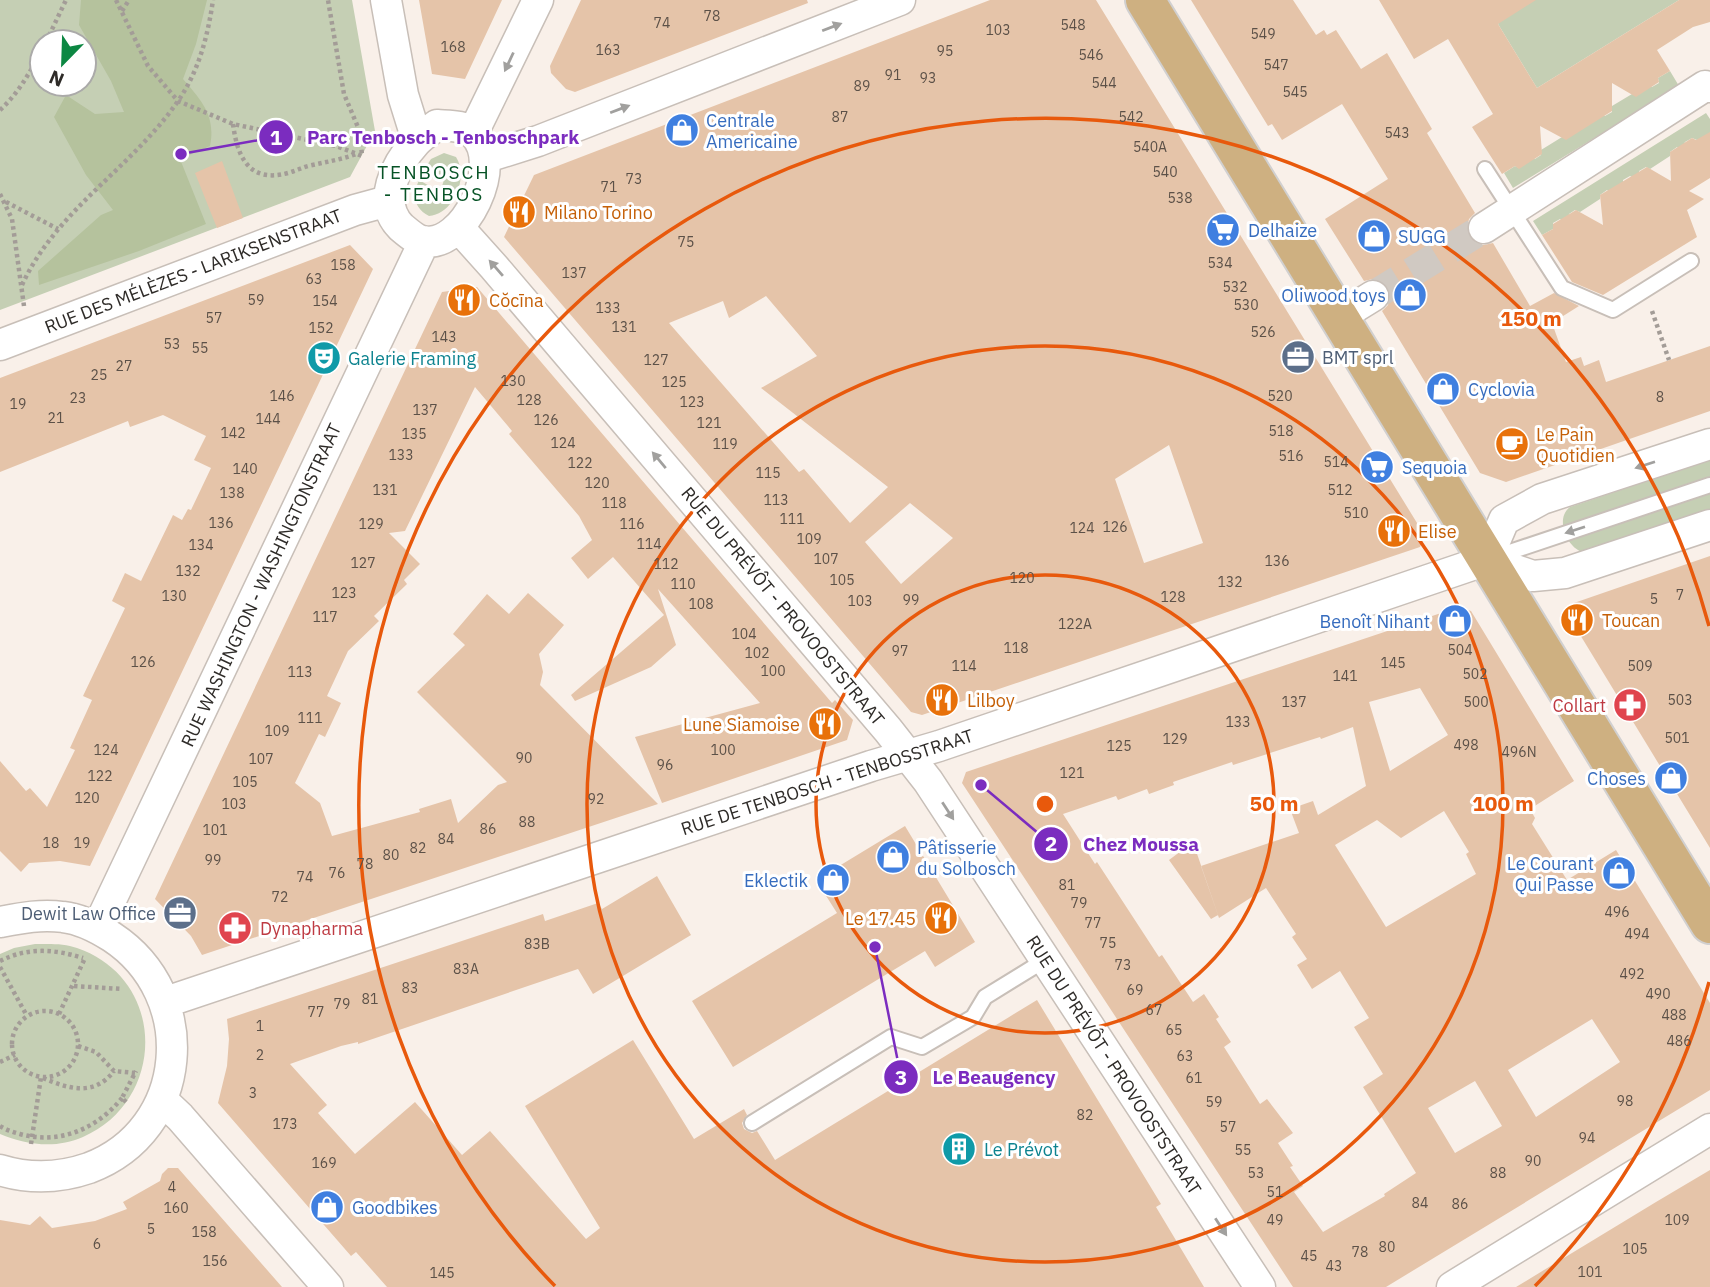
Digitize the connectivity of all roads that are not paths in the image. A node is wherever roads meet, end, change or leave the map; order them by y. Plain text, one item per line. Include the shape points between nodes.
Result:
1 (386, 0) edge
2 (538, 0) edge
3 (900, 0) edge
4 (1144, 0) edge
5 (1710, 87) edge
6 (417, 140) junction
7 (480, 145) junction
8 (1485, 169) dead end
9 (388, 201) junction
10 (1512, 211) junction
11 (459, 228) junction
12 (1484, 228) tunnel mouth
13 (424, 242) junction
14 (1691, 261) dead end
15 (1373, 296) tunnel mouth
16 (1339, 317) junction
17 (14, 340) edge
18 (1710, 444) edge
19 (1710, 485) edge
20 (1710, 525) edge
21 (1487, 560) junction
22 (909, 755) junction
23 (0, 922) edge
24 (1710, 924) edge
25 (98, 928) junction
26 (1045, 960) junction
27 (166, 1002) junction
28 (162, 1100) junction
29 (752, 1123) dead end
30 (1710, 1129) edge
31 (0, 1170) edge
32 (328, 1287) edge
33 (1260, 1287) edge
34 (1452, 1287) edge

1 - 6 street via 403,96
2 -> 7 street
7 -> 3 street via 551,136
4 - 16 main road
5 - 10 street via 1705,86
6 - 7 street via 437,125 456,126
6 - 9 street via 401,161
7 - 11 street via 484,182
8 - 10 lane
9 - 13 street via 394,220
9 - 17 street, RUE DES MÉLÈZES - LARIKSENSTRAAT
10 - 12 street
10 - 14 lane via 1562,288 1614,310
11 - 13 street via 443,239
22 -> 11 street, RUE DU PRÉVÔT - PROVOOSTSTRAAT
13 - 25 street, RUE WASHINGTON - WASHINGTONSTRAAT
15 - 16 street
16 - 21 main road
18 -> 21 street via 1542,499 1504,520
19 -> 21 lane
20 - 21 street via 1565,573 1533,576
21 - 22 street, RUE DE TENBOSCH - TENBOSSTRAAT
21 - 24 main road
22 -> 26 street, RUE DU PRÉVÔT - PROVOOSTSTRAAT
22 - 27 street, RUE DE TENBOSCH - TENBOSSTRAAT
23 - 25 street via 32,915 65,917
25 - 27 street via 128,947 151,974
26 - 29 lane via 985,997 973,1017 922,1047 891,1037
26 -> 33 street, RUE DU PRÉVÔT - PROVOOSTSTRAAT
27 - 28 street via 173,1035 171,1068
28 - 31 street via 126,1147 101,1163 44,1177
28 - 32 street
30 - 34 street

